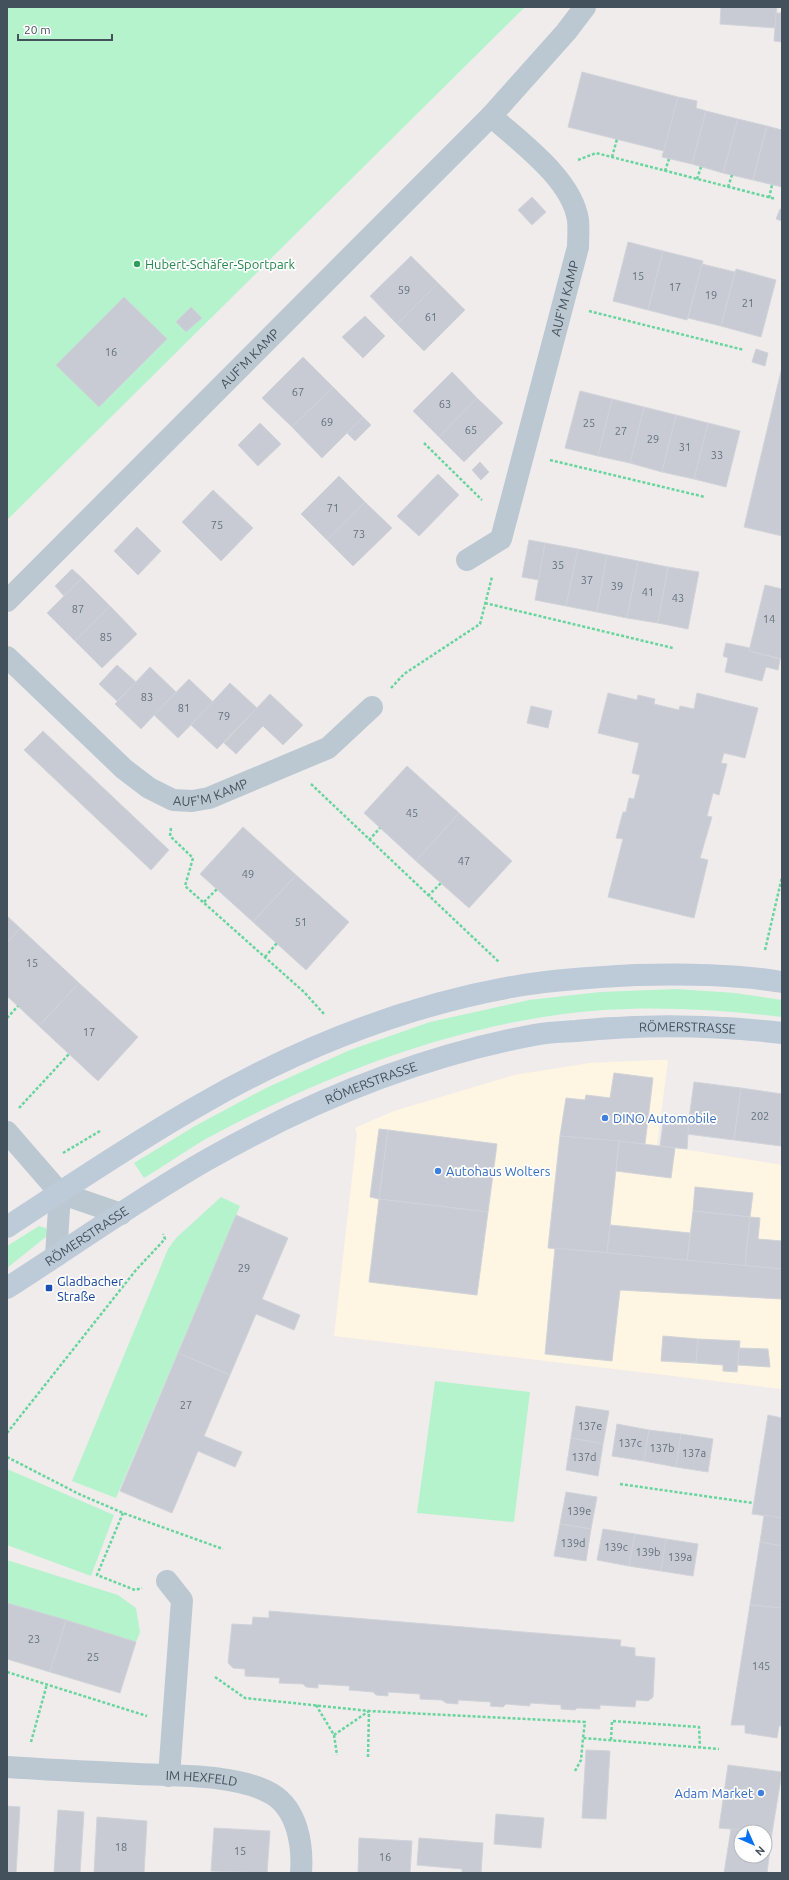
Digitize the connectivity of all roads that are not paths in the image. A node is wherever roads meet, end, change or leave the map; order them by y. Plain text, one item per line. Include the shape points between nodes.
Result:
1 (585, 7) edge
2 (491, 116) junction
3 (467, 560) dead end
4 (7, 602) edge
5 (7, 657) edge
6 (372, 707) road end
7 (782, 982) edge
8 (782, 1033) edge
9 (7, 1132) edge
10 (60, 1193) junction
11 (121, 1214) junction
12 (7, 1227) edge
13 (56, 1256) junction
14 (7, 1288) edge
15 (167, 1581) road end
16 (16, 1768) edge
17 (169, 1776) junction
18 (301, 1873) edge

1 - 2 street, AUF'M KAMP
2 - 3 street, AUF'M KAMP via 551,170 571,199 578,219 578,247 504,531
2 - 4 street, AUF'M KAMP
5 - 6 street, AUF'M KAMP via 124,769 150,788 173,800 192,801 209,798 328,748
7 - 10 main road via 686,973 607,976 524,985 420,1008 342,1036 259,1073 199,1105
8 - 11 main road, RÖMERSTRASSE via 687,1026 616,1027 535,1035 442,1057 377,1078 285,1118 205,1161
9 - 10 street
10 - 11 street
10 - 12 main road
10 - 13 street
11 - 13 main road, RÖMERSTRASSE
13 - 14 main road, RÖMERSTRASSE
15 - 17 street, IM HEXFELD via 182,1600
16 - 17 street
17 - 18 street, IM HEXFELD via 243,1782 273,1795 289,1812 299,1832

